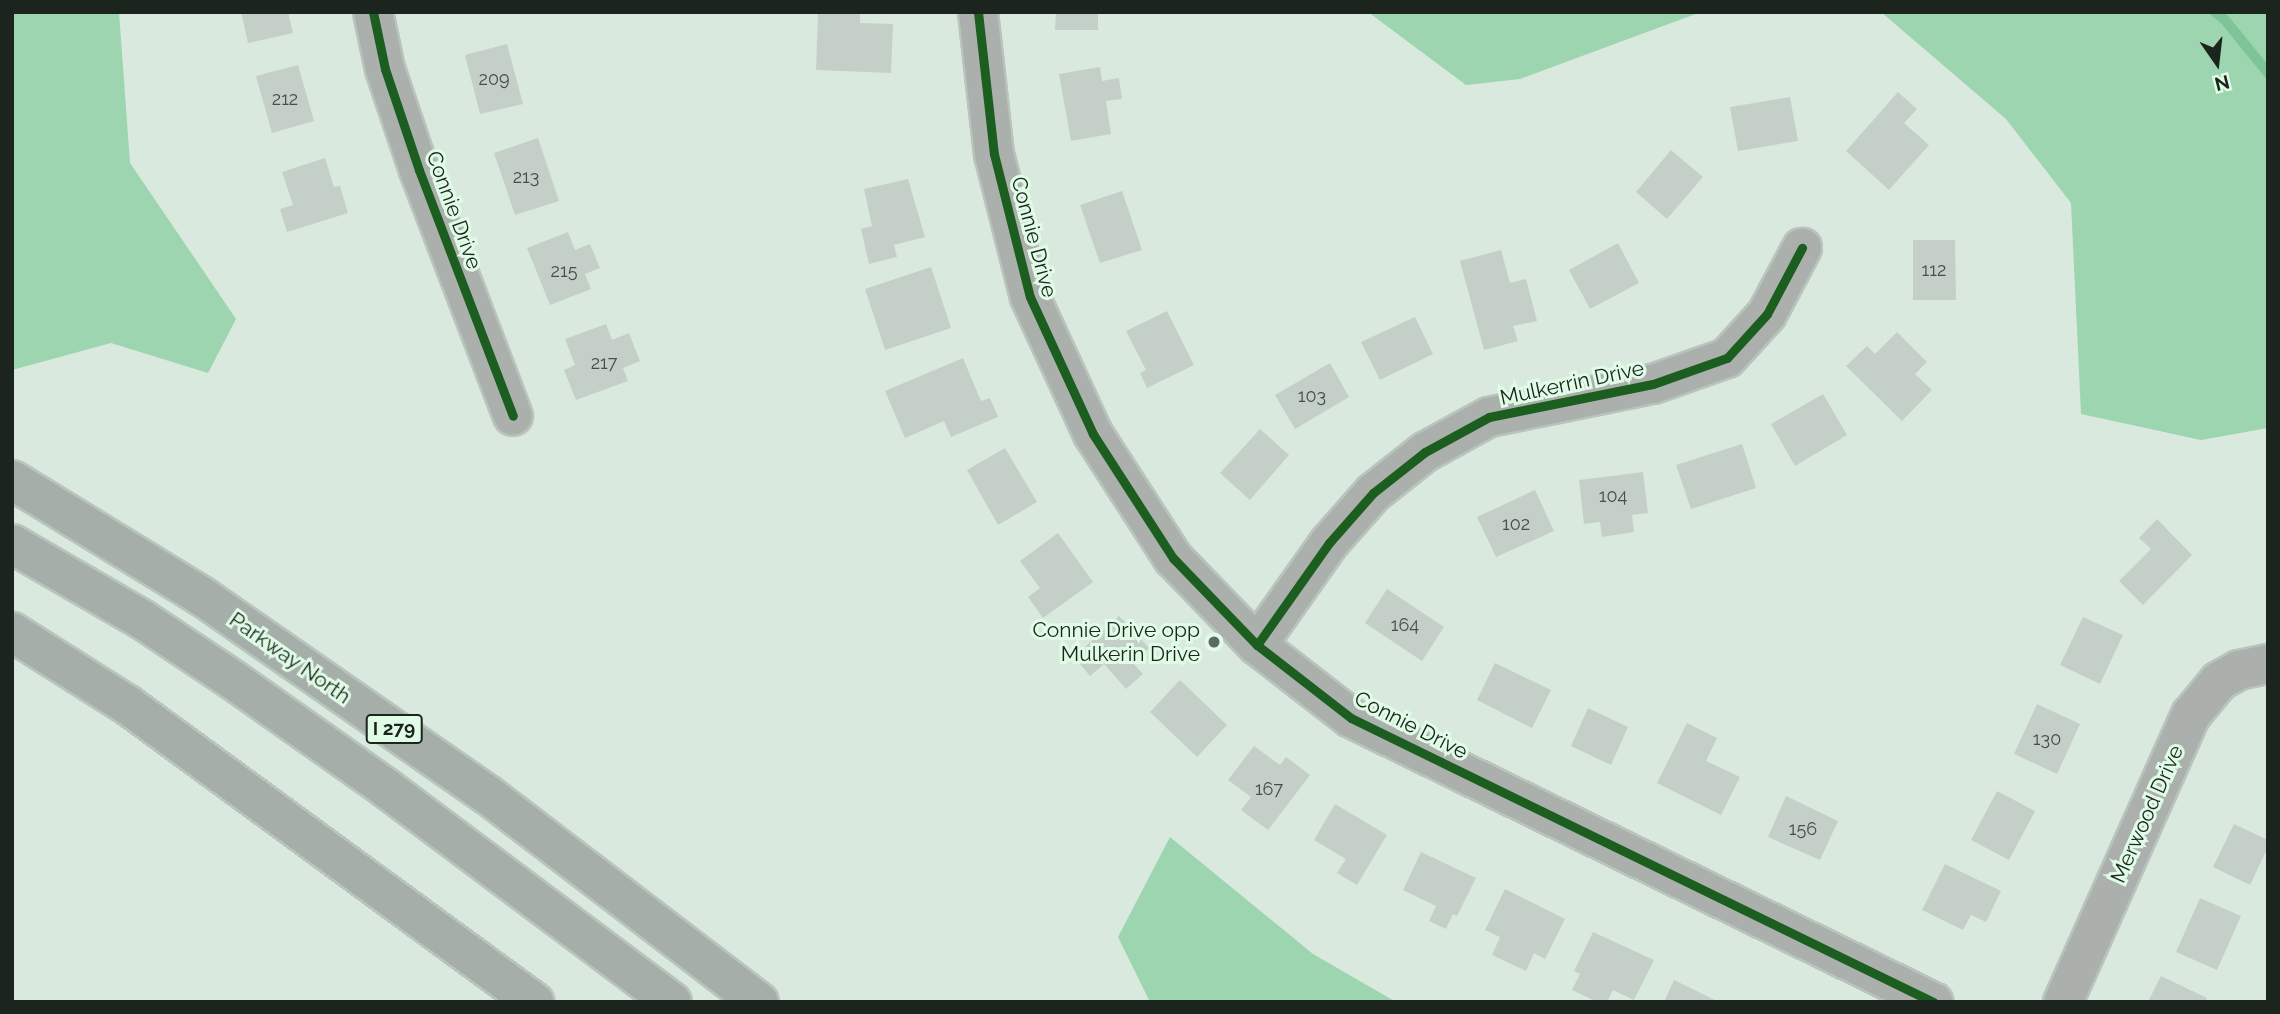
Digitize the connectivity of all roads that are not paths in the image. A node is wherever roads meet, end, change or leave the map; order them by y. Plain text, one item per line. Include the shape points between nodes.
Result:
1 (373, 12) edge
2 (978, 12) edge
3 (1802, 248) dead end
4 (513, 416) dead end
5 (12, 480) edge
6 (12, 544) edge
7 (12, 632) edge
8 (1258, 645) junction
9 (2268, 664) edge
10 (534, 1002) edge
11 (672, 1002) edge
12 (759, 1002) edge
13 (1933, 1002) edge
14 (2063, 1002) edge

1 - 4 street, Connie Drive via 385,69 419,170
2 - 8 street, Connie Drive via 994,154 1030,297 1093,434 1173,558
3 - 8 street, Mulkerrin Drive via 1767,314 1727,358 1653,384 1489,417 1426,452 1373,493 1329,543
5 - 12 highway, Parkway North / I 279 via 203,597 477,787
6 - 11 highway via 143,620 233,680
7 - 10 highway via 129,706
8 - 13 street, Connie Drive via 1351,718
9 - 14 street, Merwood Drive via 2239,670 2219,681 2191,715

